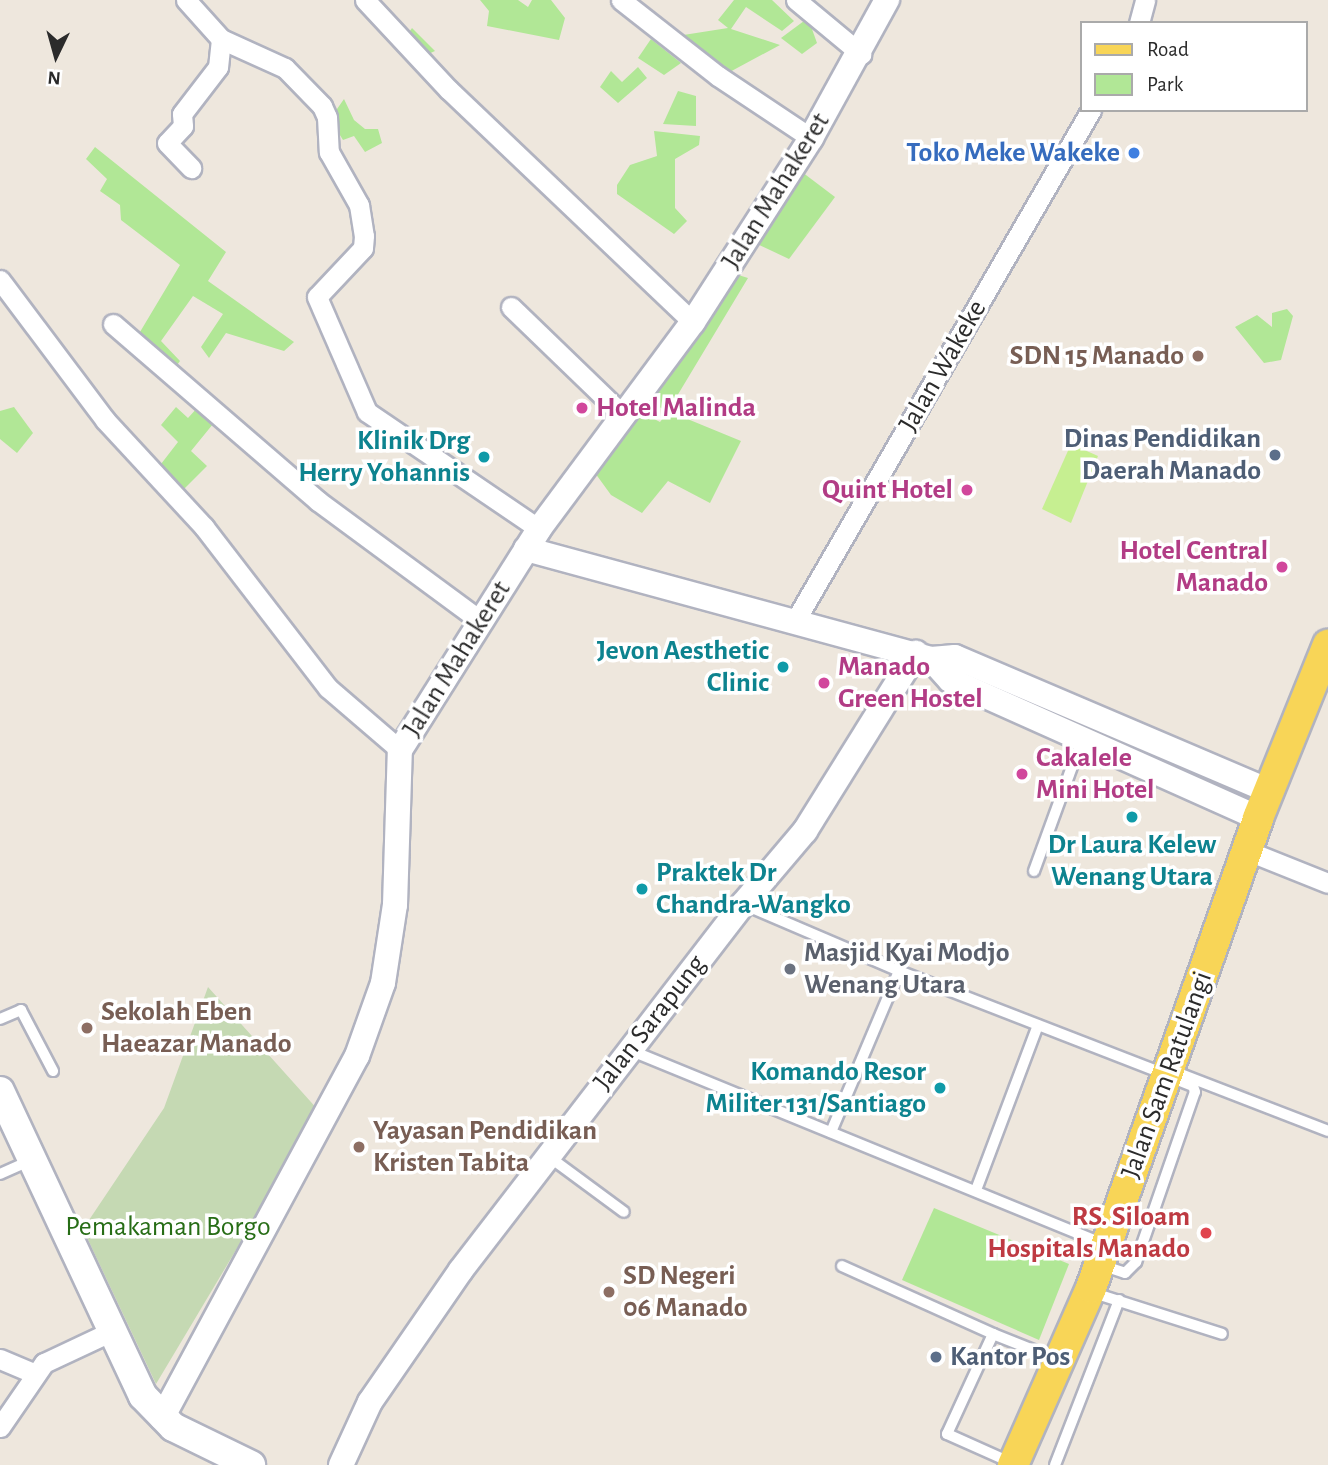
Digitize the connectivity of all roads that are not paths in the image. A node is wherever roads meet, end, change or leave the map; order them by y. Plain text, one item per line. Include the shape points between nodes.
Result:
1 (186, 0) edge
2 (365, 0) edge
3 (621, 0) edge
4 (796, 0) edge
5 (887, 0) edge
6 (1145, 0) edge
7 (1140, 21) edge
8 (220, 39) junction
9 (861, 54) junction
10 (1090, 112) edge
11 (811, 138) junction
12 (191, 168) dead end
13 (0, 280) edge
14 (511, 307) dead end
15 (693, 322) junction
16 (113, 324) dead end
17 (624, 416) junction
18 (533, 539) junction
19 (481, 621) junction
20 (795, 621) junction
21 (1328, 645) edge
22 (924, 656) junction
23 (1082, 738) junction
24 (400, 750) junction
25 (1238, 779) junction
26 (1228, 803) junction
27 (1264, 804) junction
28 (1243, 865) junction
29 (1034, 872) dead end
30 (1328, 883) edge
31 (743, 904) junction
32 (899, 971) junction
33 (0, 1019) edge
34 (1038, 1025) junction
35 (628, 1050) junction
36 (53, 1071) dead end
37 (1173, 1076) junction
38 (0, 1090) edge
39 (1328, 1131) edge
40 (831, 1132) junction
41 (547, 1156) junction
42 (33, 1159) junction
43 (0, 1174) edge
44 (976, 1190) junction
45 (624, 1212) dead end
46 (842, 1266) dead end
47 (1106, 1274) junction
48 (112, 1331) junction
49 (993, 1334) junction
50 (1223, 1334) dead end
51 (0, 1359) edge
52 (1059, 1360) junction
53 (35, 1374) junction
54 (162, 1418) junction
55 (0, 1427) edge
56 (251, 1465) edge
57 (341, 1465) edge
58 (1017, 1465) edge
59 (1055, 1465) edge

1 - 8 street
2 - 15 street via 449,90
3 - 11 street via 718,76
4 - 9 street
5 - 9 street, Jalan Mahakeret
6 - 7 street
8 - 12 street via 218,66 183,114 183,126 167,143
8 - 18 street via 285,68 327,117 329,152 359,205 364,236 363,248 317,297 367,412
9 - 11 street, Jalan Mahakeret
10 - 20 street, Jalan Wakeke
11 - 15 street, Jalan Mahakeret
13 - 24 street via 105,420 204,527 328,688
14 - 17 street
15 - 17 street, Jalan Mahakeret
16 - 19 street via 318,501
17 - 18 street, Jalan Mahakeret
18 - 19 street, Jalan Mahakeret
18 - 20 street
19 - 24 street, Jalan Mahakeret
20 - 22 street
21 - 27 main road, Jalan Sam Ratulangi
22 - 23 street via 950,680
22 - 25 street via 956,657
22 - 31 street, Jalan Sarapung via 832,792
23 - 26 street
23 - 29 lane
24 - 54 street, Jalan Mahakeret via 395,905 383,983 356,1056
25 - 26 street
25 - 27 street
26 - 27 street
27 - 28 main road, Jalan Sam Ratulangi
28 - 30 street
28 - 37 main road, Jalan Sam Ratulangi
31 - 32 lane
31 - 35 street, Jalan Sarapung
32 - 34 lane
32 - 40 lane
33 - 36 lane via 21,1010
34 - 37 lane
34 - 44 lane
35 - 40 lane
35 - 41 street, Jalan Sarapung
37 - 39 lane
37 - 47 main road, Jalan Sam Ratulangi
38 - 42 main road
40 - 44 lane
41 - 45 lane
41 - 57 street, Jalan Sarapung via 385,1378
42 - 43 lane
42 - 48 main road
44 - 47 lane
46 - 49 lane
47 - 50 lane
47 - 52 main road, Jalan Sam Ratulangi
47 - 58 main road, Jalan Sam Ratulangi
47 - 59 lane
48 - 53 street via 65,1350
48 - 54 main road via 133,1380
49 - 52 lane
49 - 58 lane via 947,1434
51 - 53 street
52 - 58 main road, Jalan Sam Ratulangi
53 - 55 street
54 - 56 main road

